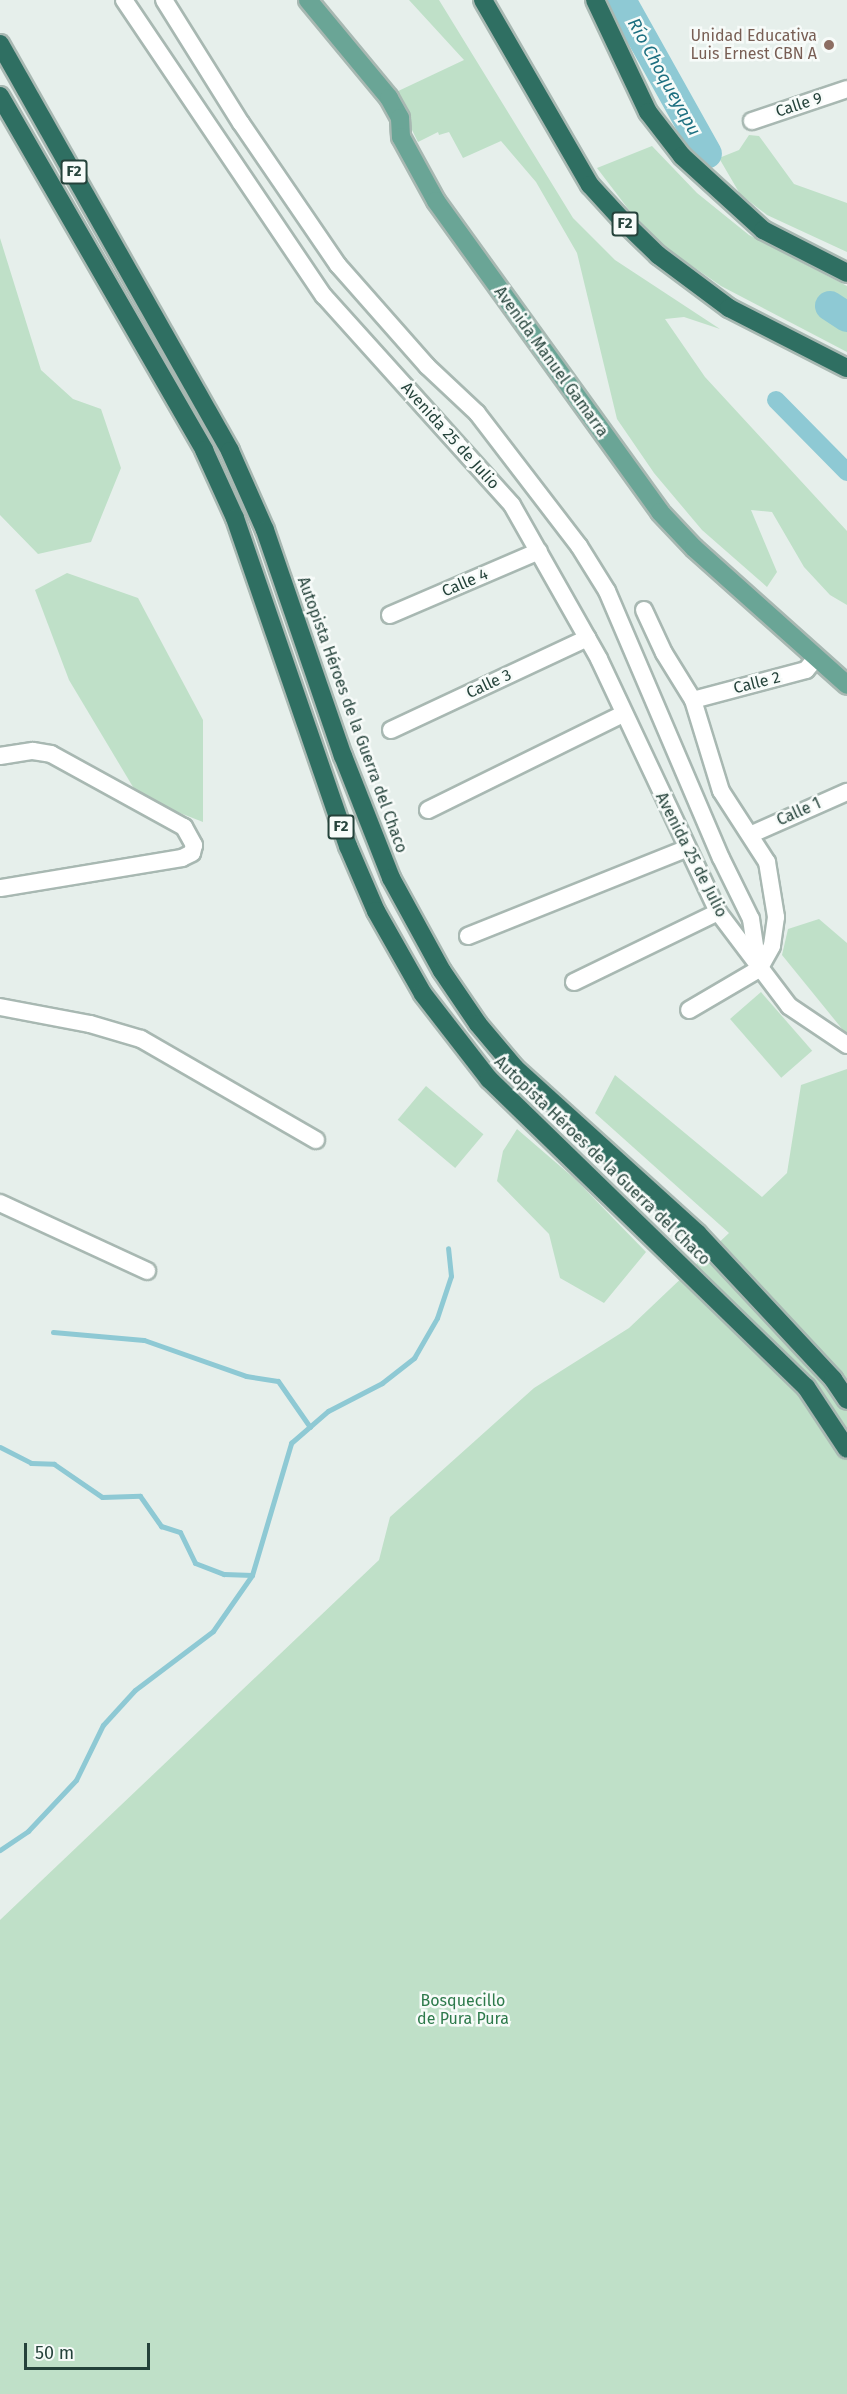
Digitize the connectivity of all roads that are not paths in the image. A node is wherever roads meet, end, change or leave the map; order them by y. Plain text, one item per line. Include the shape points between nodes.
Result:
1 (124, 0) edge
2 (164, 0) edge
3 (308, 0) edge
4 (483, 0) edge
5 (595, 0) edge
6 (0, 44) edge
7 (847, 89) edge
8 (0, 96) edge
9 (752, 121) dead end
10 (847, 273) edge
11 (847, 368) edge
12 (539, 551) junction
13 (644, 610) dead end
14 (390, 615) dead end
15 (587, 638) junction
16 (816, 658) junction
17 (847, 685) edge
18 (693, 700) junction
19 (623, 714) junction
20 (391, 730) dead end
21 (0, 756) edge
22 (847, 792) edge
23 (428, 810) dead end
24 (752, 834) junction
25 (686, 849) junction
26 (0, 888) edge
27 (718, 912) junction
28 (468, 936) dead end
29 (759, 969) junction
30 (574, 982) dead end
31 (0, 1007) edge
32 (689, 1010) dead end
33 (847, 1045) edge
34 (316, 1140) dead end
35 (0, 1203) edge
36 (147, 1271) dead end
37 (847, 1400) edge
38 (847, 1449) edge

1 - 12 street, Avenida 25 de Julio via 324,296 512,505
2 - 29 street, Avenida 25 de Julio via 241,123 338,265 419,358 477,413 585,555 607,591 721,858 752,919
3 - 16 main road, Avenida Manuel Gamarra via 389,98 400,118 401,137 436,201 660,512 694,548
4 - 11 highway, F2 via 590,185 623,221 658,255 729,308
5 - 10 highway via 648,112 682,156 763,230
6 - 37 highway, Autopista Héroes de la Guerra del Chaco / F2 via 230,451 265,530 343,756 391,878 442,971 478,1024 515,1068 697,1233 833,1379
7 - 9 street, Calle 9
8 - 38 highway, Autopista Héroes de la Guerra del Chaco / F2 via 204,450 235,518 348,846 376,911 423,994 489,1079 806,1387
12 - 14 street, Calle 4
12 - 15 street, Avenida 25 de Julio
13 - 18 street
15 - 19 street, Avenida 25 de Julio
15 - 20 street, Calle 3
16 - 17 main road, Avenida Manuel Gamarra
16 - 18 street, Calle 2 via 806,670
18 - 24 street via 721,791
19 - 23 street
19 - 25 street, Avenida 25 de Julio
21 - 26 street via 33,751 51,754 184,827 194,845 192,853 182,858
22 - 24 street, Calle 1
24 - 29 street via 767,862 776,926 772,946
25 - 27 street, Avenida 25 de Julio
25 - 28 street
27 - 29 street, Avenida 25 de Julio
27 - 30 street
29 - 32 street
29 - 33 street via 789,1006
31 - 34 street via 90,1024 141,1039
35 - 36 street

